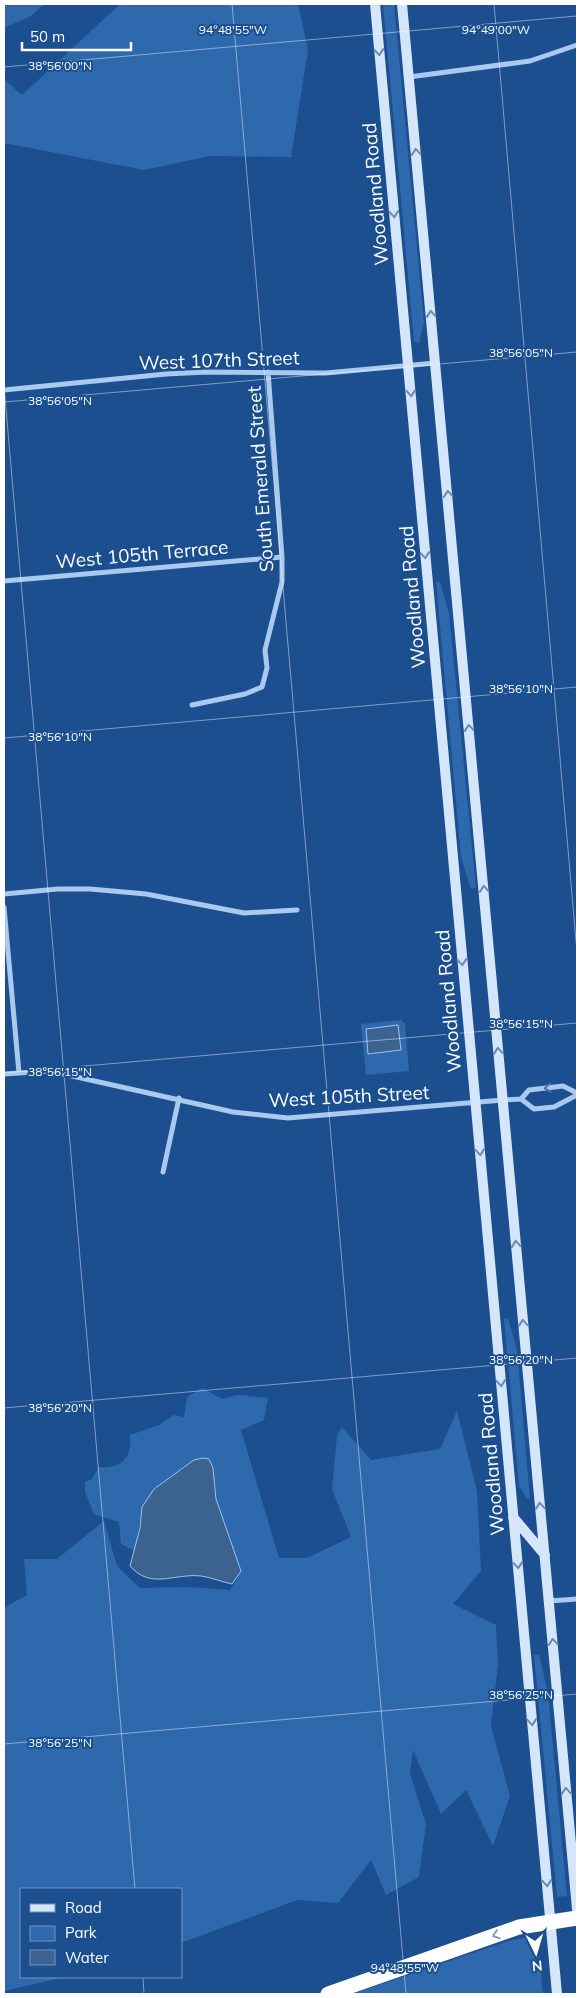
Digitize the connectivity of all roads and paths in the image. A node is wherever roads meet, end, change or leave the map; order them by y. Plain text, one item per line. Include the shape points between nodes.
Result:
1 (374, 4) edge
2 (402, 4) edge
3 (577, 45) edge
4 (409, 77) junction
5 (436, 362) junction
6 (408, 365) junction
7 (268, 372) junction
8 (4, 390) edge
9 (282, 557) junction
10 (4, 581) edge
11 (192, 705) dead end
12 (4, 894) edge
13 (4, 907) edge
14 (297, 910) dead end
15 (19, 1073) junction
16 (4, 1074) edge
17 (577, 1094) edge
18 (179, 1098) junction
19 (521, 1099) junction
20 (503, 1100) junction
21 (475, 1103) junction
22 (163, 1172) dead end
23 (513, 1517) junction
24 (545, 1555) junction
25 (577, 1599) edge
26 (549, 1601) junction
27 (577, 1909) edge
28 (577, 1918) edge
29 (550, 1921) junction
30 (328, 1994) edge
31 (556, 1994) edge

1 -> 6 main road, Woodland Road
2 - 4 main road
3 - 4 street via 530,60
5 -> 4 main road
5 - 6 street, West 107th Street
20 -> 5 main road
6 - 7 street, West 107th Street via 326,373
6 -> 21 main road, Woodland Road
7 - 8 street, West 107th Street via 166,374
7 - 9 street, South Emerald Street
9 - 10 street, West 105th Terrace
9 - 11 street, South Emerald Street via 282,582 265,650 267,668 262,687 245,694
12 - 14 street via 90,889 146,894 244,913
13 - 15 street
15 - 16 street, West 105th Street
15 - 18 street, West 105th Street via 50,1071
17 -> 19 street, West 105th Street via 563,1086 529,1090
17 - 19 street, West 105th Street via 554,1107 534,1109
18 - 21 street, West 105th Street via 250,1115 288,1118
18 - 22 street
19 - 20 street, West 105th Street
20 - 21 street, West 105th Street
24 -> 20 main road
21 -> 23 main road, Woodland Road
23 - 24 main road
23 -> 29 main road, Woodland Road
24 - 26 main road
25 - 26 street
27 -> 26 main road
28 - 29 highway
29 -> 30 highway via 519,1927
29 - 31 main road, Woodland Road

